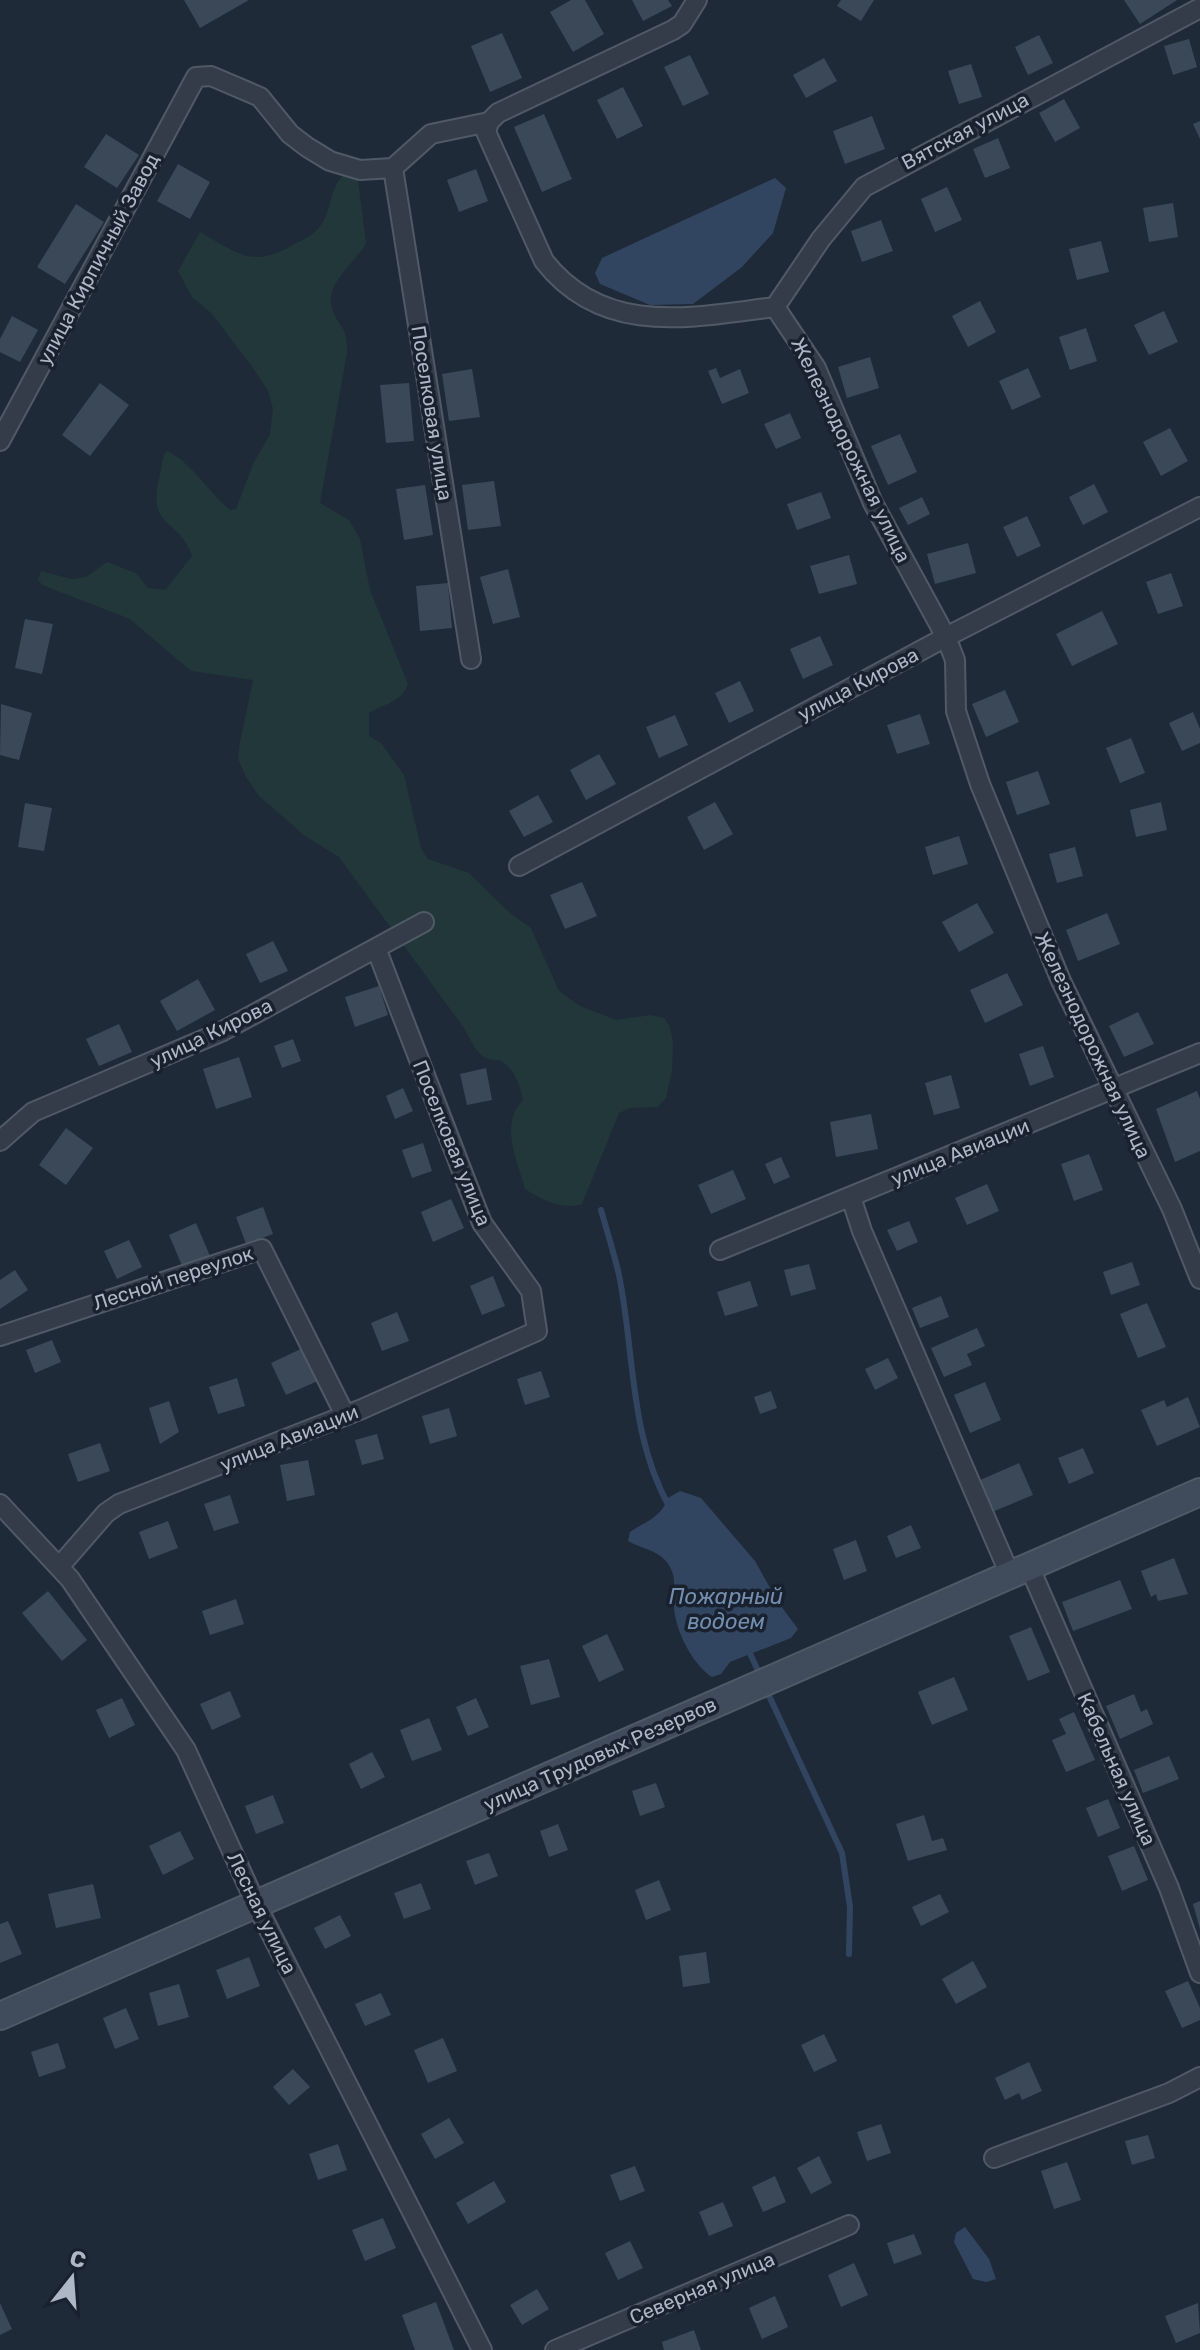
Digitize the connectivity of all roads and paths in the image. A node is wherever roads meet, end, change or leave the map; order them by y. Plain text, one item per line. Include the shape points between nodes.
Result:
1 (697, 0) edge
2 (1200, 8) edge
3 (489, 122) junction
4 (393, 168) junction
5 (775, 307) junction
6 (0, 441) edge
7 (1200, 507) edge
8 (946, 637) junction
9 (471, 659) dead end
10 (519, 866) dead end
11 (424, 922) dead end
12 (376, 948) junction
13 (1200, 1053) edge
14 (1114, 1090) junction
15 (3, 1129) edge
16 (851, 1197) junction
17 (720, 1250) dead end
18 (1200, 1279) edge
19 (537, 1331) joint
20 (0, 1336) edge
21 (345, 1415) junction
22 (1200, 1492) edge
23 (0, 1504) edge
24 (59, 1567) junction
25 (1020, 1570) junction
26 (256, 1904) junction
27 (1200, 1973) edge
28 (0, 2016) edge
29 (1200, 2077) edge
30 (994, 2158) dead end
31 (849, 2225) dead end
32 (482, 2350) edge
33 (555, 2350) edge

1 - 3 street via 673,30 498,113
2 - 5 street, Вятская улица via 864,187
3 - 4 street via 431,134
3 - 5 street via 486,132 544,261 577,290 617,311 650,319
4 - 6 street, улица Кирпичный Завод via 360,170 330,161 290,134 260,97 211,76 196,77
4 - 9 street, Поселковая улица
5 - 8 street, Железнодорожная улица via 816,368 873,503
7 - 8 street, улица Кирова
8 - 10 street, улица Кирова
8 - 14 street, Железнодорожная улица via 955,660 956,711 966,749 1061,981
11 - 12 street, улица Кирова
12 - 15 street, улица Кирова via 221,1032
12 - 19 street, Поселковая улица via 482,1223 531,1291
13 - 14 street, улица Авиации
14 - 16 street, улица Авиации
14 - 18 street, Железнодорожная улица
16 - 17 street, улица Авиации
16 - 25 street, Кабельная улица via 868,1246
19 - 21 street, улица Авиации
20 - 21 street, Лесной переулок via 262,1249
21 - 24 street, улица Авиации via 119,1504
22 - 25 main road, улица Трудовых Резервов
23 - 24 street, Лесная улица
24 - 26 street, Лесная улица via 186,1750
25 - 26 main road, улица Трудовых Резервов
25 - 27 street, Кабельная улица via 1169,1888
26 - 28 main road, улица Трудовых Резервов
26 - 32 street, Лесная улица
29 - 30 street
31 - 33 street, Северная улица

